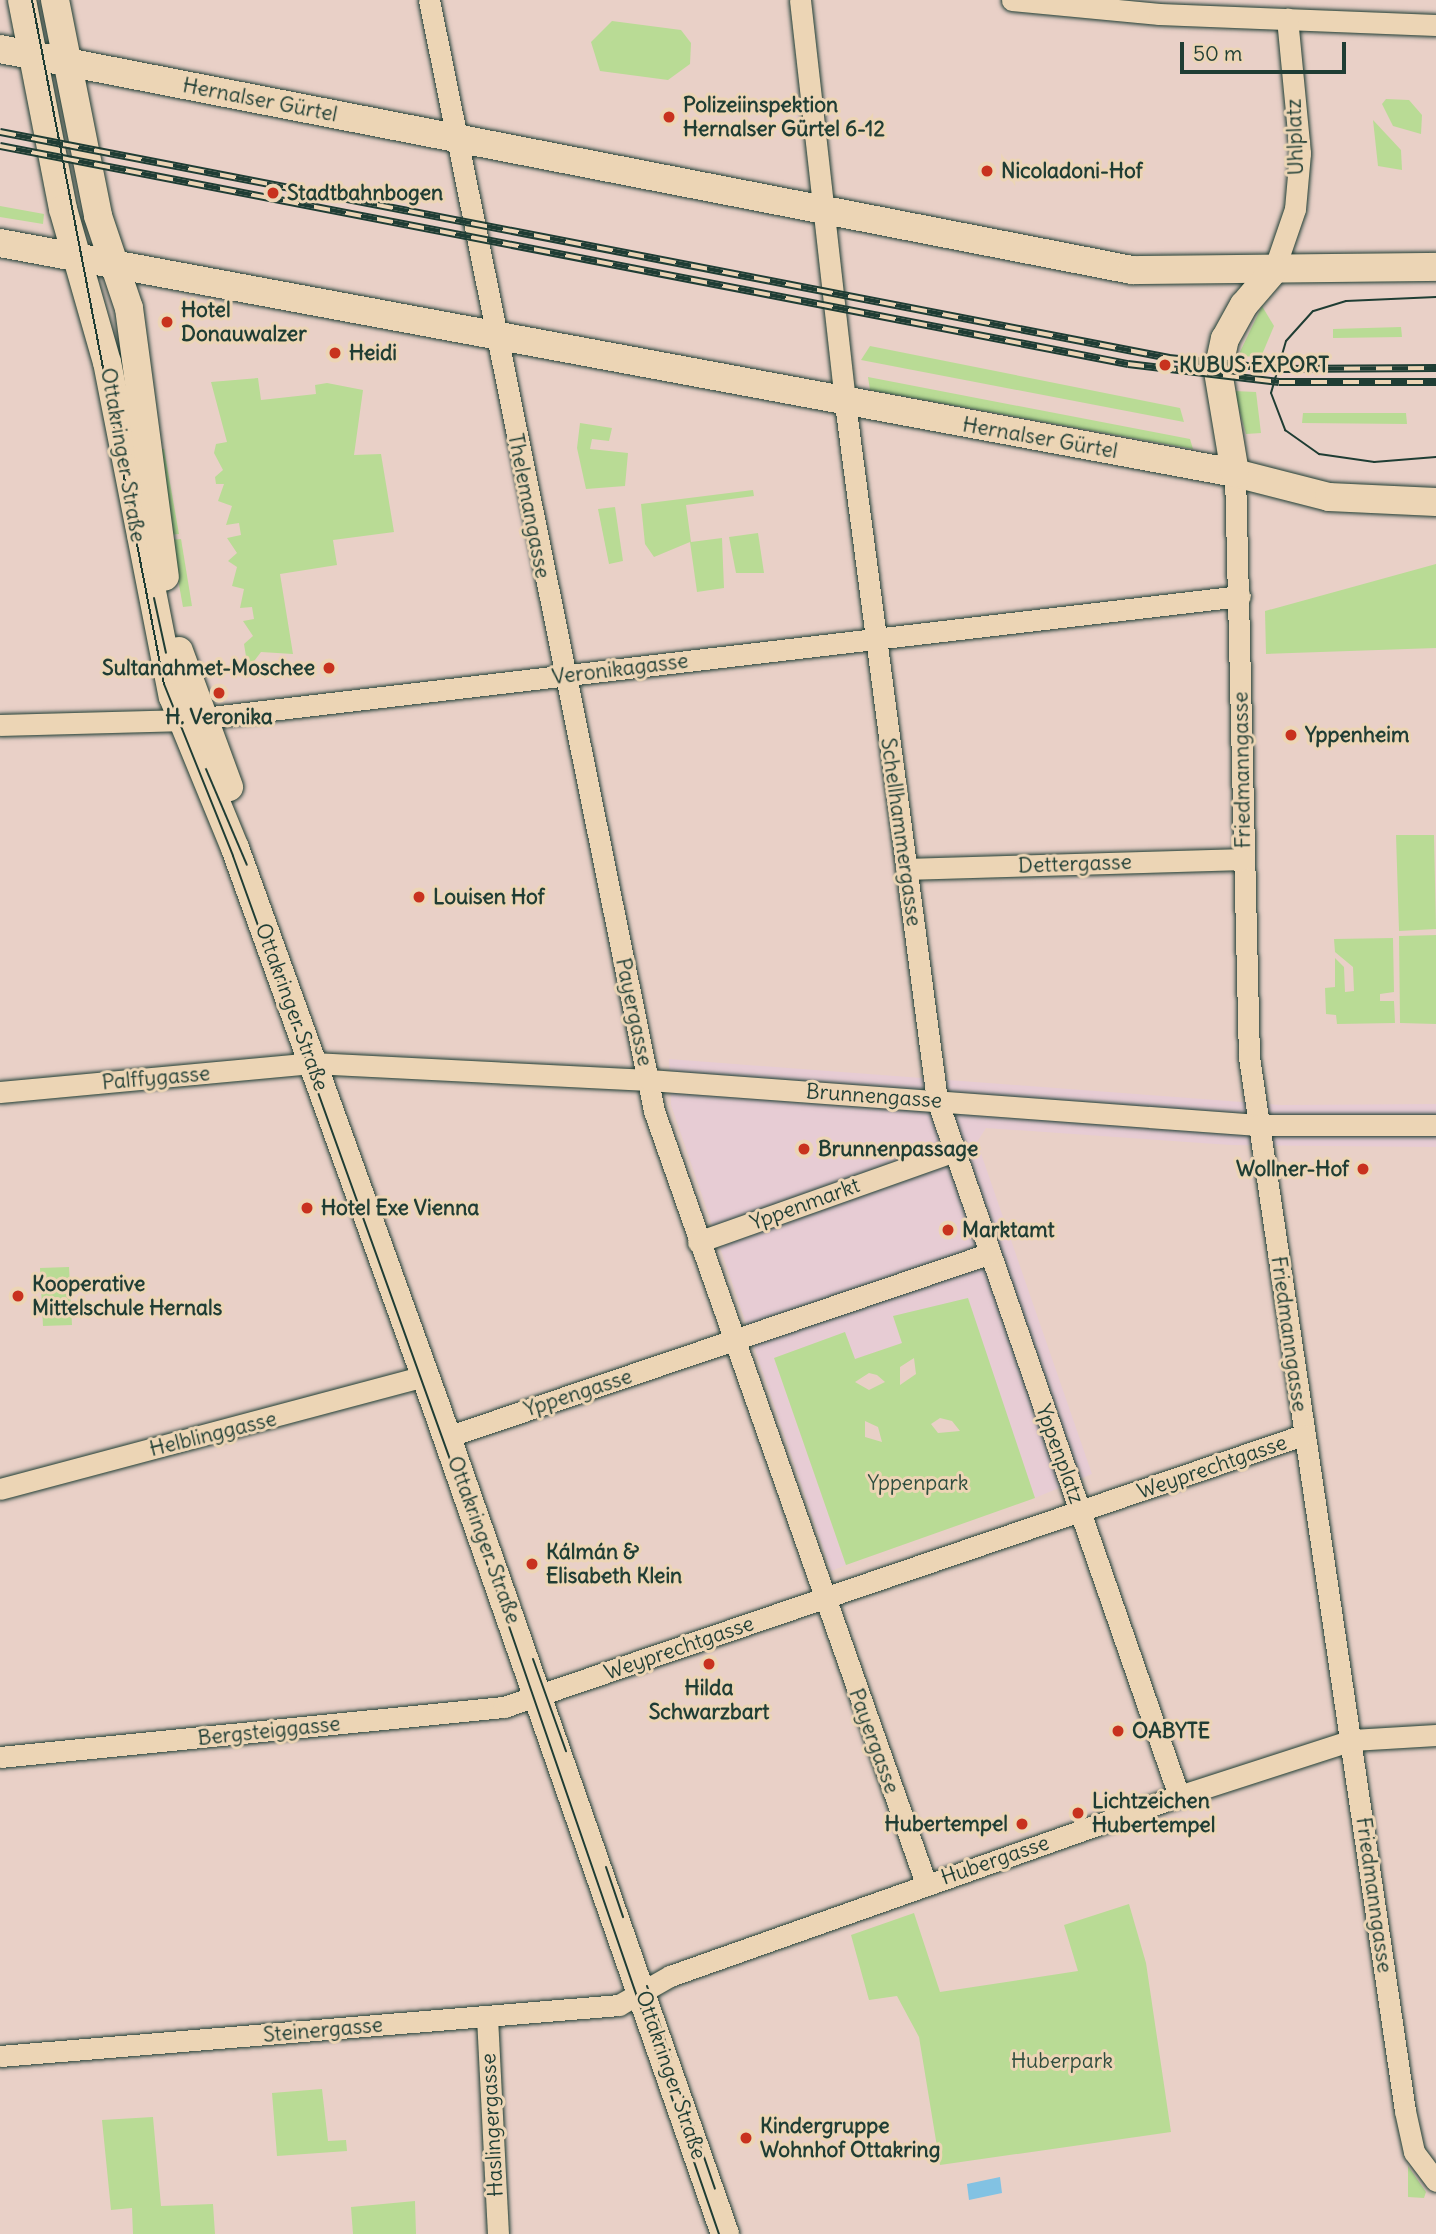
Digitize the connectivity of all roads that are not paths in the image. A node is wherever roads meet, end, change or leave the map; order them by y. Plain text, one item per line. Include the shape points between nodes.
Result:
1 (22, 0) edge
2 (55, 0) edge
3 (429, 0) edge
4 (800, 0) edge
5 (1012, 0) edge
6 (1184, 7) edge
7 (1287, 19) junction
8 (1436, 25) edge
9 (0, 49) edge
10 (32, 55) junction
11 (67, 62) junction
12 (453, 138) junction
13 (825, 209) junction
14 (0, 243) edge
15 (80, 259) junction
16 (116, 264) junction
17 (1436, 267) edge
18 (1274, 270) junction
19 (495, 335) junction
20 (845, 403) junction
21 (1235, 473) junction
22 (1436, 502) edge
23 (1240, 596) junction
24 (875, 638) junction
25 (562, 677) junction
26 (192, 719) junction
27 (0, 725) edge
28 (1243, 859) junction
29 (906, 869) junction
30 (312, 1063) junction
31 (649, 1080) junction
32 (0, 1092) edge
33 (937, 1100) junction
34 (1258, 1125) junction
35 (1436, 1125) edge
36 (952, 1152) junction
37 (698, 1242) junction
38 (988, 1254) junction
39 (732, 1341) junction
40 (425, 1376) junction
41 (1303, 1435) junction
42 (447, 1437) junction
43 (0, 1489) edge
44 (1082, 1512) junction
45 (821, 1598) junction
46 (536, 1697) junction
47 (1436, 1735) edge
48 (1353, 1740) junction
49 (0, 1757) edge
50 (1179, 1796) junction
51 (926, 1884) junction
52 (643, 1991) junction
53 (487, 2017) junction
54 (0, 2056) edge
55 (1436, 2182) edge
56 (498, 2234) edge
57 (725, 2234) edge

1 - 10 main road
2 - 11 main road
3 - 12 street
4 - 13 street
5 - 6 street via 1085,7
6 - 7 street
7 - 8 street
7 - 18 street, Uhlplatz via 1300,153 1295,209
9 - 10 main road, Hernalser Gürtel
10 - 11 main road, Hernalser Gürtel
10 - 15 main road
11 - 12 main road, Hernalser Gürtel
11 - 16 main road via 98,216
12 - 13 main road, Hernalser Gürtel
12 - 19 street
13 - 18 main road, Hernalser Gürtel via 1132,270
13 - 20 street
14 - 15 main road, Hernalser Gürtel
15 - 16 main road, Hernalser Gürtel
15 - 26 main road, Ottakringer Straße via 107,362 155,629
16 - 19 main road, Hernalser Gürtel
16 - 26 main road, Ottakringer Straße via 129,308 167,595
17 - 18 main road
18 - 21 main road via 1244,304 1225,339 1218,371
19 - 20 main road, Hernalser Gürtel
19 - 25 street, Thelemangasse
20 - 21 main road, Hernalser Gürtel
20 - 24 street, Schellhammergasse
21 - 22 main road, Hernalser Gürtel via 1329,498
21 - 23 street, Friedmanngasse
23 - 24 street, Veronikagasse
23 - 28 street, Friedmanngasse
24 - 25 street, Veronikagasse
24 - 29 street, Schellhammergasse
25 - 26 street, Veronikagasse
25 - 31 street, Payergasse
26 - 27 street, Veronikagasse
26 - 30 main road, Ottakringer Straße
28 - 29 street, Dettergasse
28 - 34 street, Friedmanngasse via 1249,1056
29 - 33 street, Schellhammergasse
30 - 31 street, Brunnengasse
30 - 32 street, Palffygasse
30 - 40 main road, Ottakringer Straße
31 - 33 street, Brunnengasse
31 - 37 street, Payergasse
33 - 34 street, Brunnengasse
33 - 36 street, Schellhammergasse
34 - 35 street, Brunnengasse
34 - 41 street, Friedmanngasse
36 - 37 street, Yppenmarkt
36 - 38 street, Schellhammergasse
37 - 39 street, Payergasse
38 - 39 street
38 - 44 street, Yppenplatz
39 - 42 street, Yppengasse
39 - 45 street
40 - 42 main road, Ottakringer Straße
40 - 43 street, Helblinggasse
41 - 44 street, Weyprechtgasse
41 - 48 street, Friedmanngasse
42 - 46 main road, Ottakringer Straße
44 - 45 street, Yppenplatz
44 - 50 street
45 - 46 street, Weyprechtgasse
45 - 51 street, Payergasse
46 - 49 street, Bergsteiggasse via 504,1707
46 - 52 main road, Ottakringer Straße
47 - 48 street, Hubergasse
48 - 50 street, Hubergasse
48 - 55 street, Friedmanngasse via 1405,2112 1414,2152
50 - 51 street, Hubergasse
51 - 52 street, Hubergasse
52 - 53 street, Steinergasse via 619,2005
52 - 57 main road, Ottakringer Straße
53 - 54 street, Steinergasse
53 - 56 street, Haslingergasse

